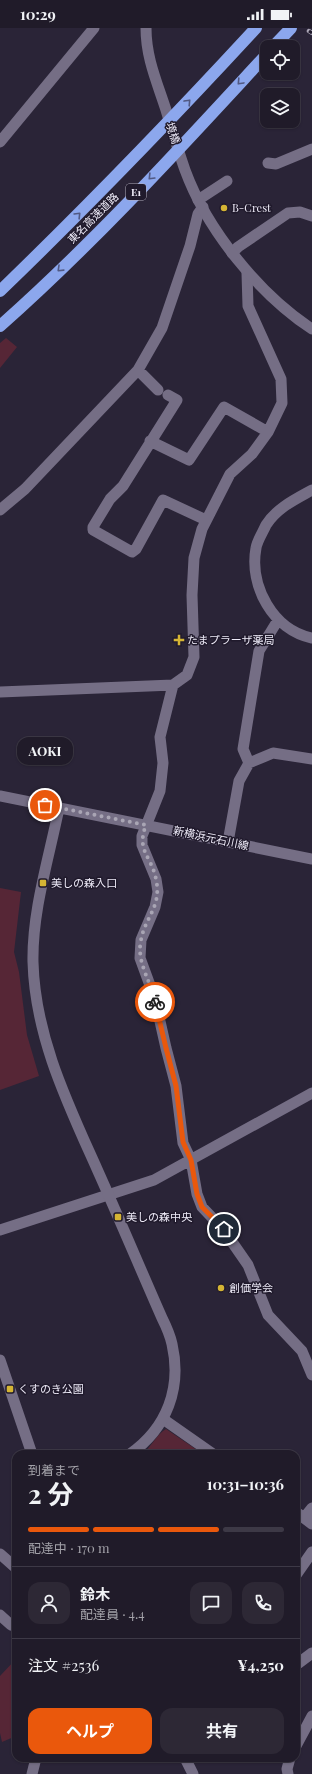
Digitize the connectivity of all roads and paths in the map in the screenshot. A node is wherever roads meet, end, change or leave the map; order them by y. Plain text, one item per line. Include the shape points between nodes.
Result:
1 (94, 28) edge
2 (146, 28) edge
3 (256, 28) edge
4 (291, 28) edge
5 (280, 40) edge
6 (260, 61) edge
7 (0, 142) edge
8 (312, 149) edge
9 (268, 162) dead end
10 (227, 181) dead end
11 (201, 203) junction
12 (312, 216) edge
13 (232, 253) junction
14 (247, 273) junction
15 (0, 291) edge
16 (0, 326) edge
17 (312, 329) edge
18 (138, 370) junction
19 (158, 390) dead end
20 (168, 395) dead end
21 (268, 432) junction
22 (150, 441) junction
23 (312, 490) edge
24 (0, 510) edge
25 (206, 520) junction
26 (278, 620) junction
27 (312, 638) edge
28 (173, 685) junction
29 (0, 692) edge
30 (312, 759) edge
31 (249, 763) junction
32 (0, 796) edge
33 (59, 808) junction
34 (146, 825) junction
35 (228, 842) junction
36 (312, 859) edge
37 (312, 1093) edge
38 (191, 1160) junction
39 (108, 1195) junction
40 (0, 1230) edge
41 (0, 1360) edge
42 (312, 1375) edge
43 (163, 1419) junction
44 (31, 1450) edge
45 (135, 1450) edge
46 (205, 1450) edge
47 (312, 1508) edge
48 (304, 1518) edge
49 (312, 1552) edge
50 (0, 1554) edge
51 (12, 1564) edge
52 (300, 1566) edge
53 (0, 1615) edge
54 (12, 1625) edge
55 (312, 1653) edge
56 (300, 1662) edge
57 (312, 1716) edge
58 (300, 1738) edge
59 (35, 1762) edge
60 (187, 1762) edge
61 (289, 1762) edge
62 (32, 1774) edge
63 (193, 1774) edge
64 (288, 1774) edge

1 - 7 street
2 - 11 street, 境橋 via 148,55 185,171
15 -> 3 highway, 東名高速道路 / E1 via 84,210
4 - 5 highway
6 -> 16 highway, 東名高速道路 / E1 via 90,240
8 - 9 street via 276,164
10 - 11 street
11 - 13 street, 境橋
11 - 18 street via 190,246 162,328
12 - 13 street via 300,212 288,213
13 - 14 street, 境橋
14 - 17 street, 境橋
14 - 21 street via 248,306 281,379 282,403
18 - 19 street
18 - 24 street via 24,489
20 - 22 street via 177,400
21 - 22 street via 224,407 190,460
21 - 25 street via 252,454 230,474
22 - 25 street via 123,486 110,499 93,530 132,552 163,500
23 - 26 street via 286,504 276,513 256,546 256,578 264,602
25 - 28 street via 194,558 194,657 187,675
26 - 27 street via 303,636
26 - 31 street via 259,651 243,749
28 - 29 street
28 - 34 street via 160,737 163,763 160,790
30 - 31 street via 273,753
31 - 35 street via 239,781
32 - 33 street, 新横浜元石川線
33 - 34 street, 新横浜元石川線
33 - 39 street via 35,934 35,990 46,1045
34 - 35 street, 新横浜元石川線
34 - 38 street via 142,845 156,878 158,892 141,940 140,958 155,999 176,1086 183,1142
35 - 36 street, 新横浜元石川線
37 - 38 street
38 - 39 street via 154,1180
38 - 42 street via 202,1207 224,1229 248,1265 268,1315 302,1351
39 - 40 street
39 - 43 street via 172,1342 175,1363 174,1387 170,1406
41 - 44 street
43 - 45 street via 149,1438
43 - 46 street
47 - 48 street
49 - 52 street
50 - 51 street
53 - 54 street
55 - 56 street
57 - 58 street
59 - 62 street
60 - 63 street
61 - 64 street

